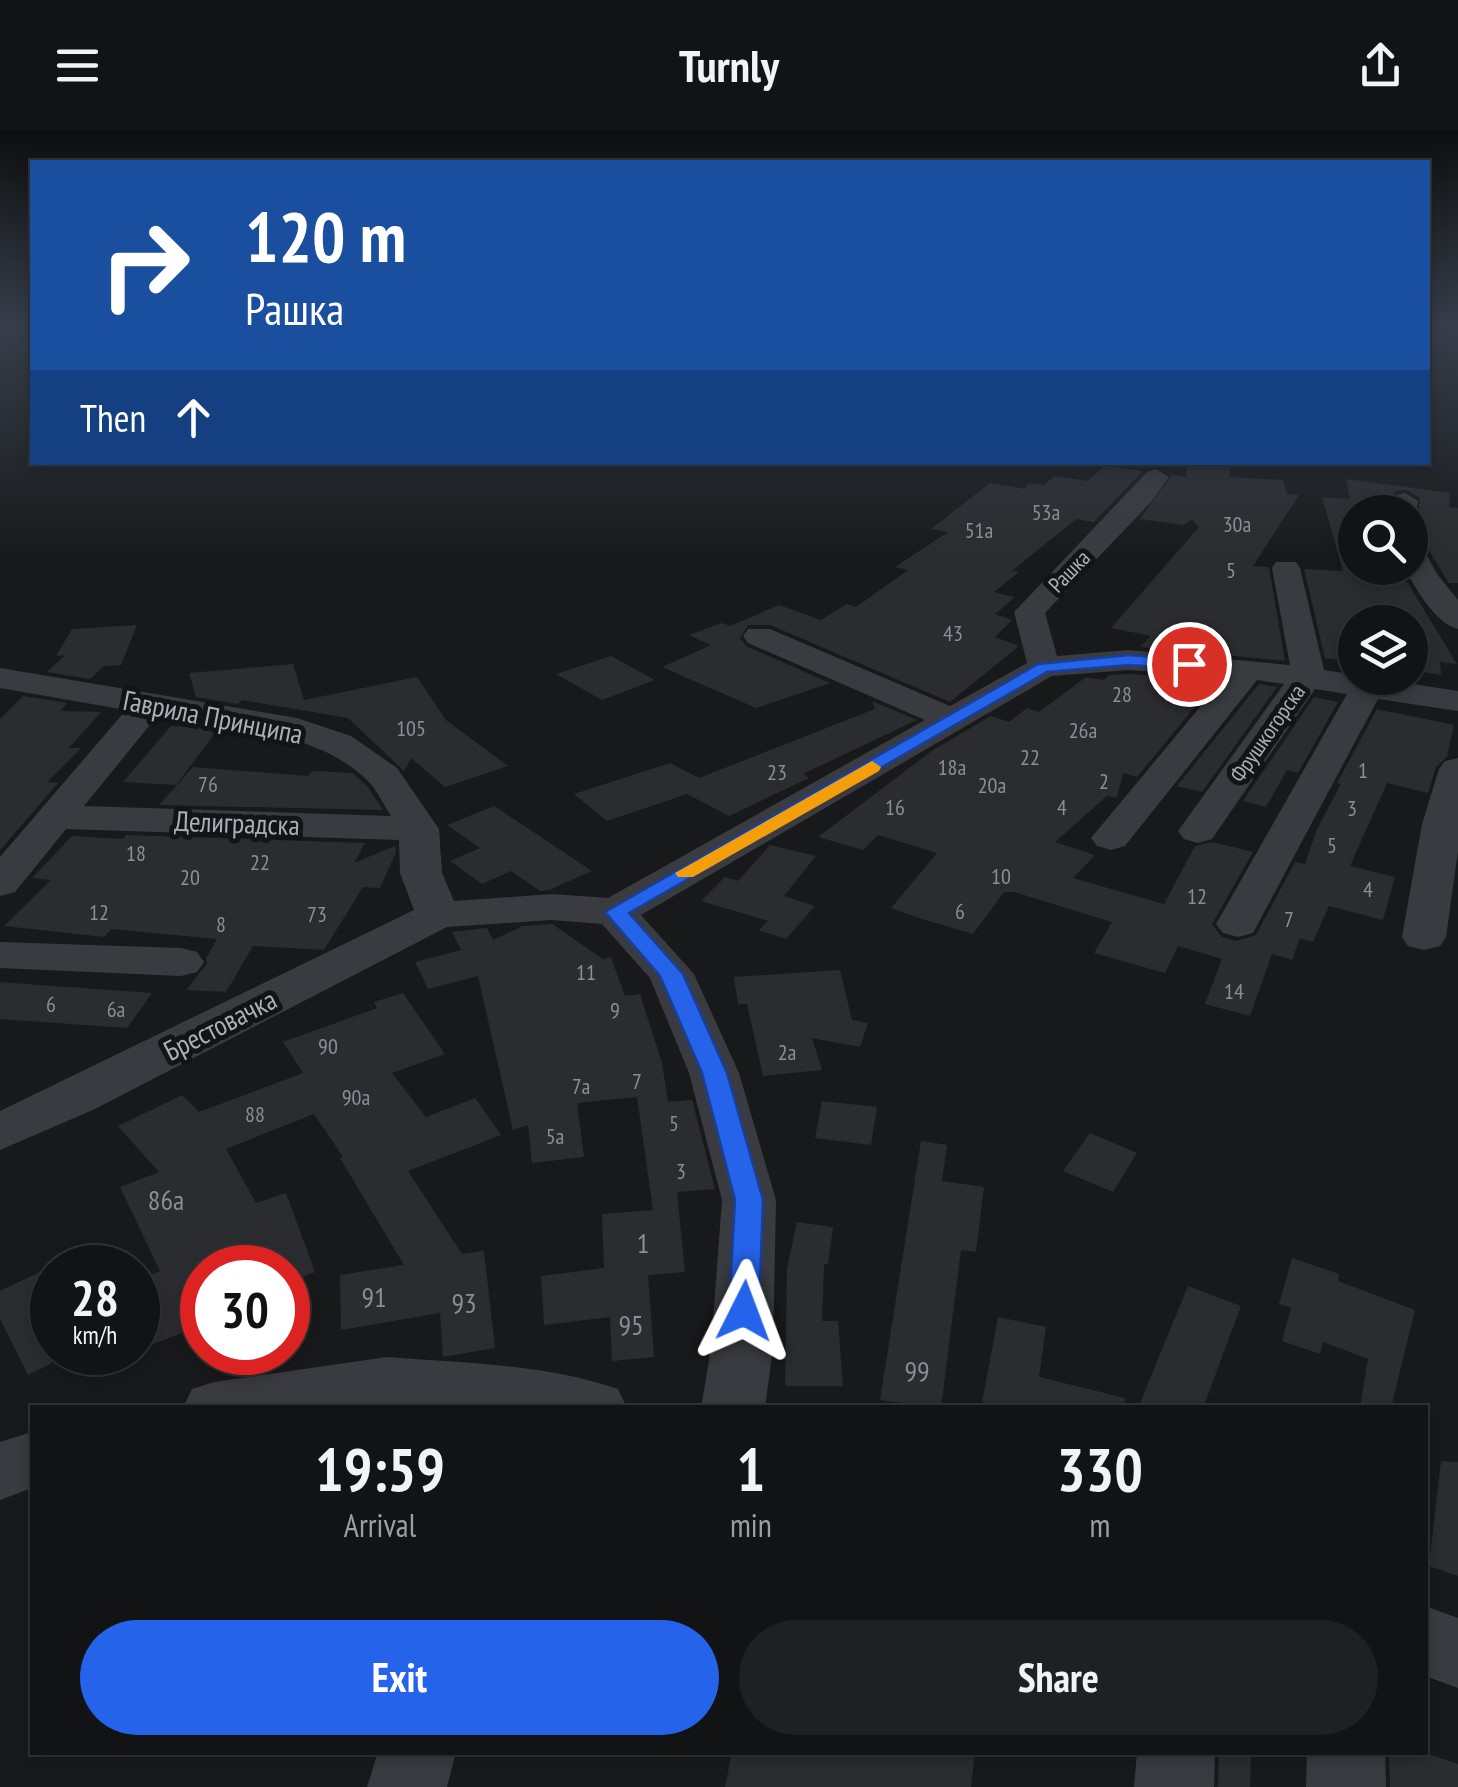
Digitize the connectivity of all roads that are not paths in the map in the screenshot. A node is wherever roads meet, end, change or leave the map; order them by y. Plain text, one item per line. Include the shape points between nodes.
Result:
1 (1156, 477) dead end
2 (1286, 568) dead end
3 (1428, 582) edge
4 (1458, 620) edge
5 (759, 636) dead end
6 (1044, 667) junction
7 (1249, 669) junction
8 (1308, 675) junction
9 (1338, 680) edge
10 (4, 683) edge
11 (1364, 695) edge
12 (1421, 695) edge
13 (1458, 702) edge
14 (149, 704) junction
15 (954, 720) junction
16 (1458, 769) edge
17 (54, 818) junction
18 (419, 829) junction
19 (1198, 832) dead end
20 (1111, 838) dead end
21 (0, 882) edge
22 (616, 912) junction
23 (438, 914) junction
24 (1238, 924) dead end
25 (1424, 936) dead end
26 (0, 955) edge
27 (181, 962) dead end
28 (0, 1132) edge
29 (520, 1400) edge
30 (234, 1405) edge
31 (568, 1405) edge
32 (733, 1405) edge
33 (30, 1461) edge
34 (0, 1472) edge
35 (1428, 1642) edge
36 (1458, 1653) edge
37 (416, 1755) edge
38 (1176, 1755) edge
39 (1346, 1755) edge
40 (407, 1787) edge
41 (1174, 1787) edge
42 (1346, 1787) edge

1 - 6 street, Рашка via 1029,612
2 - 8 street, Фрушкогорска
3 - 4 street
5 - 15 street
6 - 7 street via 1129,660
6 - 15 street
7 - 8 street
7 - 20 street
8 - 9 street
8 - 19 street, Фрушкогорска
10 - 14 street, Гаврила Принципа
11 - 24 street
12 - 13 street
14 - 17 street
14 - 18 street, Гаврила Принципа via 297,729 338,744 384,776
15 - 22 street
16 - 25 street
17 - 18 street, Делиградска
17 - 21 street
18 - 23 street, Гаврила Принципа via 422,874
22 - 23 street via 552,907
22 - 32 street via 671,974 714,1073 749,1200
23 - 28 street, Брестовачка
26 - 27 street
29 - 30 street via 387,1382
29 - 31 street
33 - 34 street
35 - 36 street
37 - 40 street
38 - 41 street
39 - 42 street

